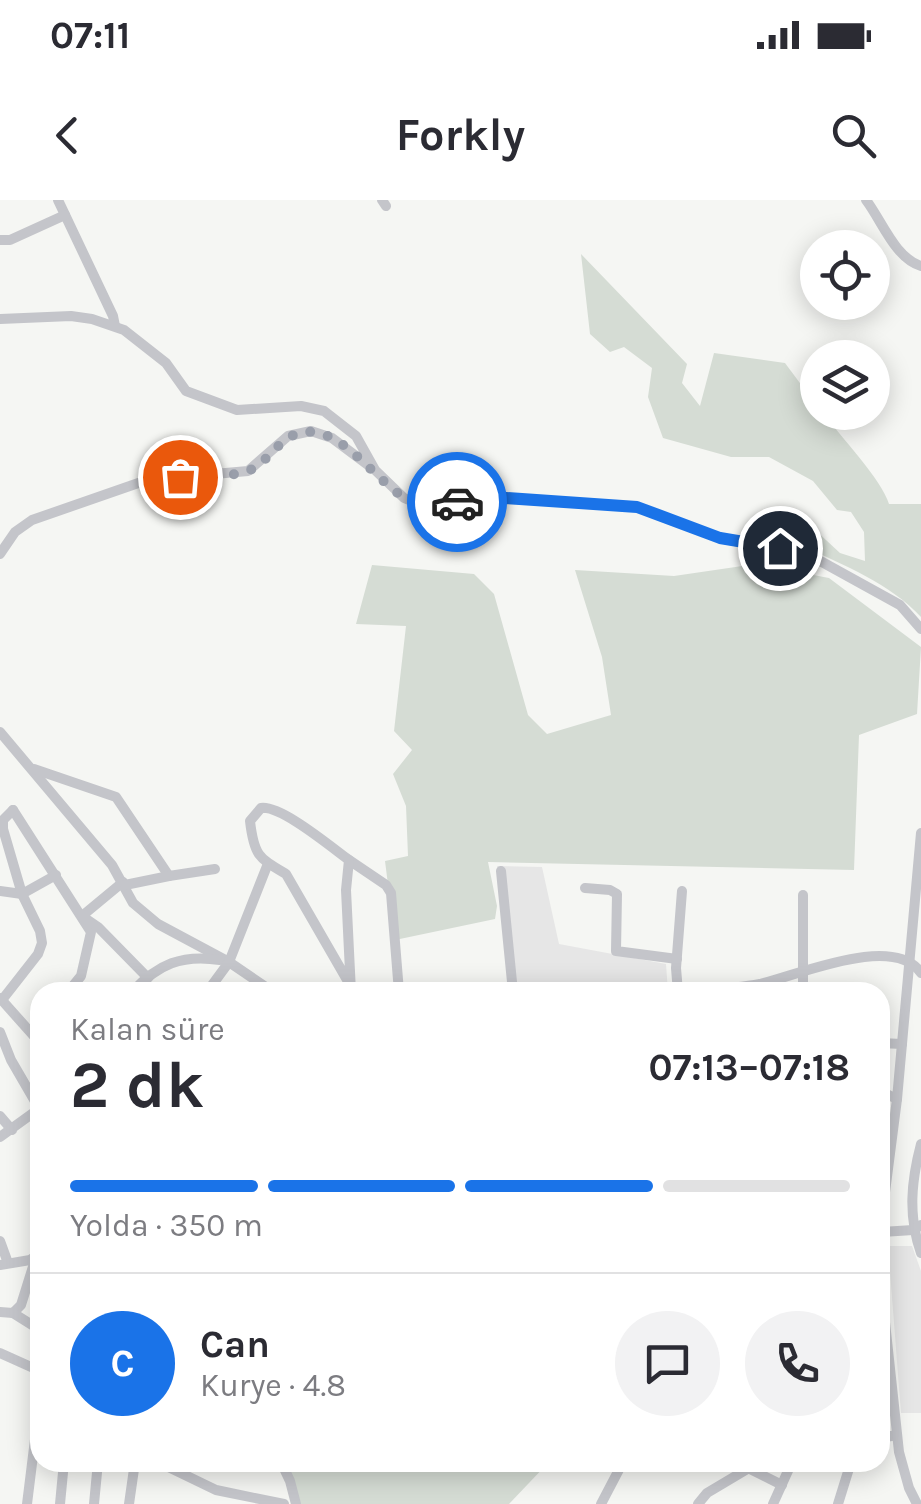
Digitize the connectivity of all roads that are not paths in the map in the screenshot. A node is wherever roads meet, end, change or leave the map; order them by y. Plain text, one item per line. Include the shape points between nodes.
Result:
1 (58, 200) edge
2 (866, 200) edge
3 (65, 215) junction
4 (0, 240) edge
5 (921, 266) edge
6 (0, 319) edge
7 (115, 326) junction
8 (376, 470) junction
9 (0, 554) edge
10 (921, 629) edge
11 (0, 732) edge
12 (28, 766) junction
13 (13, 810) junction
14 (0, 812) edge
15 (921, 833) edge
16 (349, 860) junction
17 (264, 862) junction
18 (215, 868) dead end
19 (502, 871) dead end
20 (56, 875) junction
21 (169, 876) junction
22 (124, 883) junction
23 (586, 888) dead end
24 (0, 891) edge
25 (682, 892) dead end
26 (22, 894) junction
27 (803, 895) dead end
28 (82, 916) junction
29 (677, 959) junction
30 (910, 960) junction
31 (228, 962) junction
32 (805, 971) junction
33 (921, 972) edge
34 (148, 978) junction
35 (76, 982) edge
36 (143, 982) edge
37 (215, 982) edge
38 (258, 982) edge
39 (347, 982) edge
40 (351, 982) edge
41 (398, 982) edge
42 (512, 982) edge
43 (679, 982) edge
44 (765, 982) edge
45 (804, 982) edge
46 (2, 1003) edge
47 (30, 1029) edge
48 (0, 1032) edge
49 (890, 1043) edge
50 (902, 1044) junction
51 (30, 1092) edge
52 (890, 1096) edge
53 (897, 1099) junction
54 (0, 1116) edge
55 (30, 1116) edge
56 (12, 1130) junction
57 (0, 1137) edge
58 (921, 1144) edge
59 (890, 1161) edge
60 (917, 1227) edge
61 (890, 1231) edge
62 (0, 1241) edge
63 (921, 1253) edge
64 (30, 1257) edge
65 (4, 1264) edge
66 (30, 1279) edge
67 (0, 1312) edge
68 (13, 1313) junction
69 (30, 1324) edge
70 (0, 1353) edge
71 (30, 1366) edge
72 (890, 1398) edge
73 (897, 1435) junction
74 (890, 1436) edge
75 (31, 1472) edge
76 (63, 1472) edge
77 (97, 1472) edge
78 (134, 1472) edge
79 (179, 1472) edge
80 (286, 1472) edge
81 (618, 1472) edge
82 (742, 1472) edge
83 (757, 1472) edge
84 (788, 1472) edge
85 (847, 1472) edge
86 (921, 1474) edge
87 (906, 1478) junction
88 (782, 1485) junction
89 (27, 1504) edge
90 (60, 1504) edge
91 (94, 1504) edge
92 (129, 1504) edge
93 (284, 1504) edge
94 (296, 1504) edge
95 (601, 1504) edge
96 (698, 1504) edge
97 (773, 1504) edge
98 (838, 1504) edge
99 (917, 1504) edge

1 - 3 street
2 - 5 street via 898,248
3 - 4 street
3 - 7 street
6 - 7 street via 72,316
7 - 8 street via 166,363 186,390 237,410 301,406 324,412 356,436
8 - 9 street via 332,438 311,431 288,436 248,471 147,480 32,520
8 - 10 street via 421,505 506,498 637,507 720,538 813,557 900,605
11 - 12 street
12 - 21 street via 116,797
12 - 22 street
13 - 14 street
13 - 20 street
13 - 26 street via 3,820
15 - 30 street
16 - 17 street via 270,807 250,821
16 - 40 street
16 - 41 street via 390,890
17 - 31 street
17 - 39 street via 286,874
18 - 21 street
19 - 42 street
20 - 26 street
20 - 28 street
21 - 22 street
22 - 28 street
22 - 31 street via 133,903 158,924
23 - 29 street via 616,894 616,950
24 - 26 street
25 - 29 street
26 - 46 street via 42,943
27 - 32 street
28 - 34 street
28 - 35 street via 91,932
29 - 43 street
30 - 32 street via 875,956
30 - 33 street
30 - 50 street
31 - 34 street via 182,958
31 - 37 street
31 - 38 street
32 - 44 street
32 - 45 street
34 - 36 street
46 - 47 street
48 - 51 street
49 - 50 street
50 - 53 street
52 - 53 street
53 - 59 street
54 - 56 street
55 - 56 street
56 - 57 street
58 - 60 street via 912,1180
60 - 61 street
60 - 63 street
62 - 65 street
64 - 65 street
66 - 68 street
67 - 68 street
68 - 69 street
70 - 71 street
72 - 73 street
73 - 74 street
73 - 87 street
75 - 89 street
76 - 90 street
77 - 91 street
78 - 92 street
79 - 93 street via 216,1490
80 - 94 street
81 - 95 street
82 - 96 street
83 - 88 street
84 - 88 street
85 - 98 street
86 - 87 street
87 - 99 street
88 - 97 street

